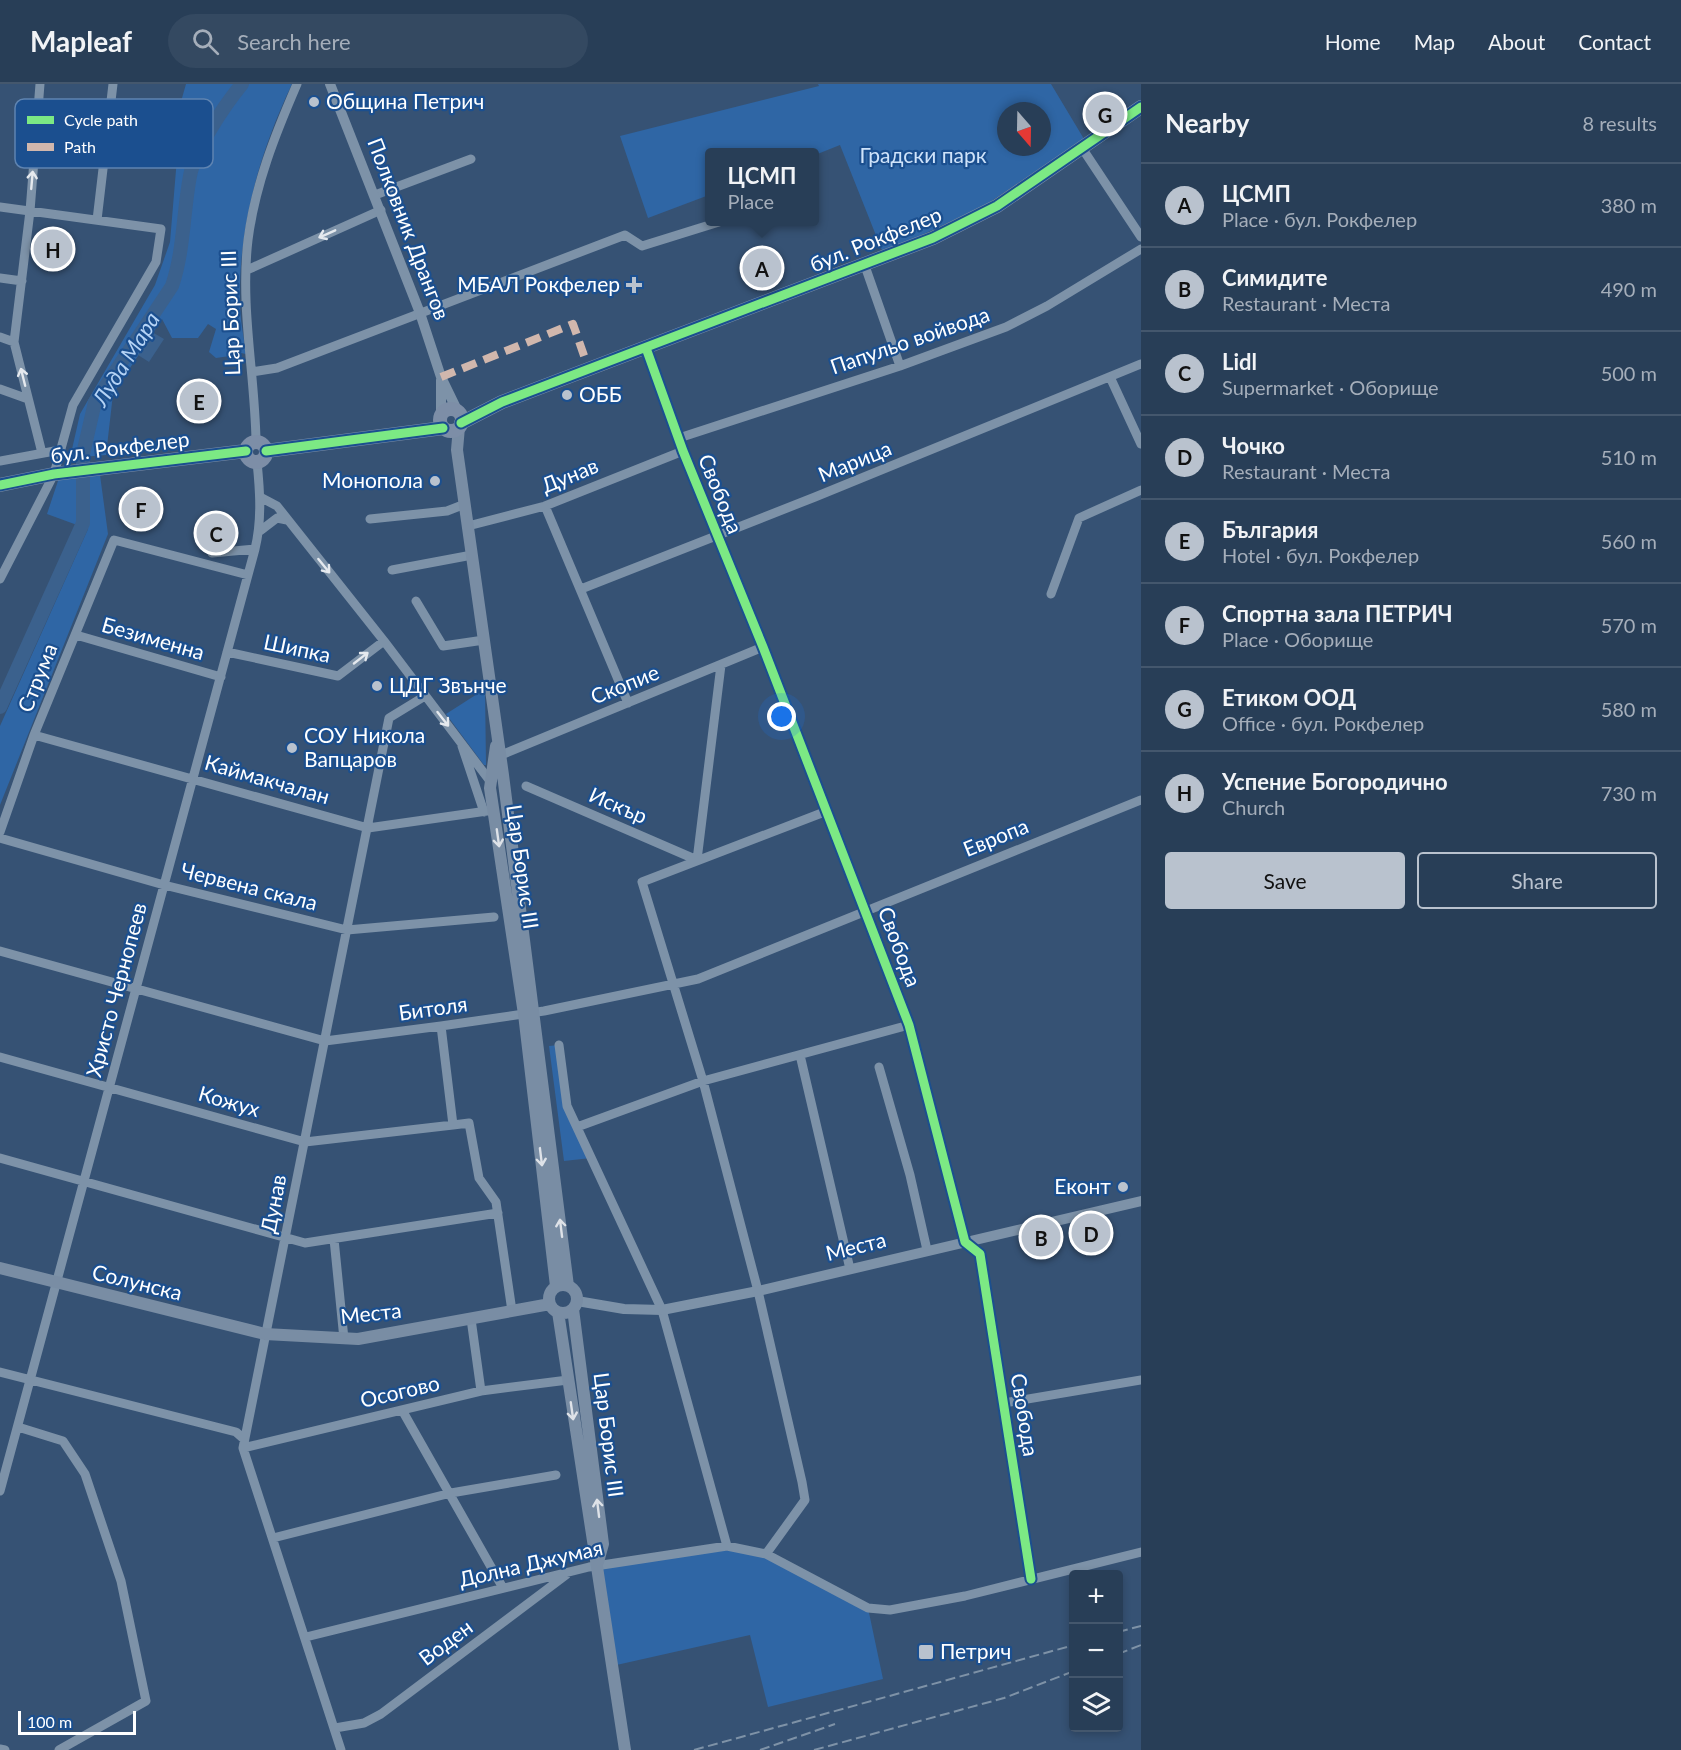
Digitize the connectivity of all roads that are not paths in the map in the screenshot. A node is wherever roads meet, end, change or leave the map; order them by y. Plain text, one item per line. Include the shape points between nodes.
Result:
1 (40, 84) edge
2 (113, 84) edge
3 (297, 84) edge
4 (325, 84) edge
5 (330, 84) edge
6 (335, 95) junction
7 (39, 99) edge
8 (111, 99) edge
9 (1141, 106) edge
10 (1082, 148) junction
11 (471, 159) dead end
12 (33, 168) edge
13 (103, 168) edge
14 (375, 195) junction
15 (0, 207) edge
16 (381, 210) junction
17 (30, 211) junction
18 (97, 220) junction
19 (705, 226) edge
20 (1141, 237) edge
21 (1141, 249) edge
22 (865, 266) junction
23 (247, 270) junction
24 (0, 278) edge
25 (22, 281) junction
26 (420, 313) junction
27 (0, 337) edge
28 (14, 342) junction
29 (646, 348) junction
30 (1141, 364) edge
31 (900, 366) junction
32 (252, 372) junction
33 (441, 377) junction
34 (1110, 377) junction
35 (0, 389) edge
36 (28, 399) junction
37 (451, 420) junction
38 (679, 438) junction
39 (1141, 444) edge
40 (256, 448) junction
41 (60, 450) junction
42 (683, 451) junction
43 (42, 453) junction
44 (0, 461) edge
45 (256, 462) joint
46 (54, 474) junction
47 (0, 485) edge
48 (1141, 490) edge
49 (260, 497) junction
50 (465, 504) junction
51 (545, 506) junction
52 (370, 519) dead end
53 (287, 520) junction
54 (468, 526) junction
55 (260, 531) junction
56 (717, 534) junction
57 (255, 549) junction
58 (212, 553) dead end
59 (472, 555) junction
60 (392, 570) dead end
61 (248, 575) junction
62 (0, 579) edge
63 (580, 589) junction
64 (1051, 594) dead end
65 (416, 601) dead end
66 (76, 635) junction
67 (384, 640) junction
68 (484, 640) junction
69 (763, 647) junction
70 (227, 652) junction
71 (721, 665) junction
72 (221, 677) junction
73 (425, 696) junction
74 (628, 703) junction
75 (34, 735) junction
76 (498, 736) junction
77 (460, 740) junction
78 (501, 755) junction
79 (194, 778) junction
80 (490, 784) junction
81 (505, 786) junction
82 (526, 786) dead end
83 (1141, 800) edge
84 (489, 811) junction
85 (827, 811) junction
86 (368, 828) junction
87 (0, 832) edge
88 (0, 838) edge
89 (697, 860) junction
90 (164, 885) junction
91 (865, 910) junction
92 (494, 917) dead end
93 (348, 930) junction
94 (0, 951) edge
95 (675, 985) junction
96 (136, 988) junction
97 (528, 1013) junction
98 (909, 1025) junction
99 (441, 1026) junction
100 (325, 1041) junction
101 (559, 1045) dead end
102 (800, 1055) junction
103 (0, 1057) edge
104 (879, 1067) dead end
105 (703, 1081) junction
106 (109, 1088) junction
107 (453, 1125) junction
108 (577, 1127) junction
109 (304, 1142) junction
110 (0, 1158) edge
111 (84, 1181) junction
112 (1141, 1201) edge
113 (498, 1213) junction
114 (285, 1239) junction
115 (334, 1239) junction
116 (965, 1242) junction
117 (927, 1250) junction
118 (0, 1268) edge
119 (850, 1269) junction
120 (56, 1284) junction
121 (562, 1286) junction
122 (758, 1291) junction
123 (575, 1305) junction
124 (554, 1308) junction
125 (662, 1310) junction
126 (512, 1311) junction
127 (471, 1319) junction
128 (265, 1334) junction
129 (344, 1339) junction
130 (0, 1372) edge
131 (30, 1379) junction
132 (568, 1380) junction
133 (1141, 1380) edge
134 (481, 1391) junction
135 (1004, 1403) junction
136 (402, 1410) junction
137 (18, 1427) junction
138 (243, 1443) junction
139 (556, 1475) dead end
140 (0, 1491) edge
141 (451, 1493) junction
142 (273, 1539) junction
143 (727, 1546) junction
144 (1141, 1552) edge
145 (766, 1554) junction
146 (597, 1566) junction
147 (570, 1572) junction
148 (1031, 1580) junction
149 (503, 1588) junction
150 (306, 1637) junction
151 (335, 1728) junction
152 (0, 1749) edge
153 (5, 1750) edge
154 (59, 1750) edge
155 (341, 1750) edge
156 (625, 1750) edge

7 -> 1 street
2 - 8 street
3 - 23 street, Цар Борис III via 257,192
4 - 6 street, Полковник Дрангов
5 - 6 street, Полковник Дрангов
6 - 14 street, Полковник Дрангов
9 - 10 main road, бул. Рокфелер
10 - 20 street
10 - 22 main road, бул. Рокфелер via 997,206
11 - 14 street
17 -> 12 street
13 - 18 street
14 - 16 street, Полковник Дрангов
15 - 17 street
16 -> 23 street
16 - 26 street, Полковник Дрангов
17 - 18 street
17 - 25 street
18 - 41 street via 161,230 156,262 73,405
19 - 26 street via 642,246 625,236
21 - 31 street, Папульо войвода via 1006,327
22 - 29 main road, бул. Рокфелер
22 - 31 street
23 - 32 street, Цар Борис III
24 - 25 street
25 - 28 street
26 - 32 street via 277,368
26 - 33 street, Полковник Дрангов
27 - 28 street
36 -> 28 street
29 - 37 main road, бул. Рокфелер
29 - 38 street, Свобода
30 - 34 street, Марица
31 - 38 street, Папульо войвода
32 - 40 street, Цар Борис III
33 - 37 street, Полковник Дрангов
33 - 37 street, Полковник Дрангов
34 - 39 street
34 - 56 street, Марица
35 - 36 street
36 - 43 street
37 - 40 main road, бул. Рокфелер via 409,431
37 - 50 main road, Цар Борис III
38 - 42 street, Свобода
40 - 45 main road via 262,459
40 - 46 main road, бул. Рокфелер
41 - 43 street
41 - 46 street
42 - 51 street, Дунав
42 - 56 street, Свобода
43 - 44 street
45 - 49 street
46 - 47 main road, бул. Рокфелер
46 - 62 street
48 - 64 street via 1080,518
49 - 53 street, Цар Борис III via 277,506
49 - 55 street, Христо Чернопеев
50 - 52 street via 447,511
50 - 54 main road, Цар Борис III
51 - 54 street, Дунав
51 - 63 street
53 - 55 street via 277,518
53 -> 67 street, Цар Борис III
54 - 59 main road, Цар Борис III
55 - 57 street, Христо Чернопеев
56 - 63 street, Марица
56 - 69 street, Свобода
57 - 58 street
57 - 61 street, Христо Чернопеев
59 - 60 street
59 - 68 main road, Цар Борис III
61 - 66 street, Струма via 114,540
61 - 70 street, Христо Чернопеев
63 - 74 street
65 - 68 street via 443,645
66 - 72 street, Безименна
66 - 75 street, Струма
70 -> 67 street, Шипка via 338,676
67 - 73 street, Цар Борис III
68 - 76 main road, Цар Борис III
69 - 71 street, Скопие
69 - 85 street, Свобода
70 - 72 street, Христо Чернопеев
71 - 74 street, Скопие
71 - 89 street
72 - 79 street, Христо Чернопеев
73 -> 77 street, Цар Борис III
73 - 86 street, Дунав via 389,718
74 - 78 street, Скопие
75 - 79 street, Каймакчалан
75 - 87 street, Струма
76 - 78 main road, Цар Борис III
76 - 80 main road
77 - 80 street, Цар Борис III
77 - 84 street
78 - 81 main road, Цар Борис III
79 - 86 street, Каймакчалан
79 - 90 street, Христо Чернопеев
80 - 81 main road
80 - 84 main road, Цар Борис III
81 - 97 main road, Цар Борис III
82 - 89 street, Искър
83 - 91 street, Европа
84 - 86 street, Каймакчалан
84 -> 97 main road, Цар Борис III
85 - 89 street
85 - 91 street, Свобода
86 - 93 street, Дунав
88 - 90 street, Червена скала
89 - 95 street via 642,882
90 - 93 street, Червена скала
90 - 96 street, Христо Чернопеев
91 - 95 street, Битоля
91 - 98 street, Свобода
92 - 93 street, Червена скала
93 - 100 street, Дунав
94 - 96 street, Битоля
95 - 97 street, Битоля
95 - 105 street
96 - 100 street, Битоля
96 - 106 street, Христо Чернопеев
97 - 99 street, Битоля
97 - 121 main road, Цар Борис III
98 - 102 street
98 - 116 street, Свобода
99 - 100 street, Битоля
99 - 107 street
100 - 109 street, Дунав
101 - 108 street via 567,1106
102 - 105 street
102 - 119 street
103 - 106 street, Кожух
104 - 117 street
105 - 108 street
105 - 122 street
106 - 109 street, Кожух
106 - 111 street, Христо Чернопеев
107 - 109 street, Кожух
107 - 113 street via 469,1123 479,1178 496,1202
108 - 125 street
109 - 114 street, Дунав
110 - 111 street
111 - 114 street
111 - 120 street, Христо Чернопеев
112 - 116 street, Места
113 - 115 street
113 - 126 street
114 - 115 street via 305,1243
114 - 128 street, Дунав
115 - 129 street
116 - 117 street, Места
116 - 135 street, Свобода via 980,1254
117 - 119 street, Места
118 - 120 main road, Солунска
119 - 122 street, Места
120 - 128 main road, Солунска
120 - 131 street, Христо Чернопеев
121 - 123 main road via 575,1291
121 - 124 main road via 550,1294
122 - 125 street, Места
122 - 145 street via 805,1500
123 - 124 main road via 566,1312
123 - 125 street, Места
146 -> 123 main road, Цар Борис III via 603,1544
124 - 126 main road, Места
124 - 132 main road, Цар Борис III
125 - 143 street
126 - 127 main road, Места
127 - 129 main road, Места
127 - 134 street
128 - 129 main road, Места
128 - 138 street, Дунав
130 - 131 street
131 - 137 street, Христо Чернопеев
131 - 138 street via 236,1432
132 - 134 street, Осогово
132 -> 146 main road, Цар Борис III
133 - 135 street
134 - 136 street, Осогово
135 - 148 street, Свобода
136 - 138 street, Осогово
136 - 141 street
137 - 140 street, Христо Чернопеев
137 - 154 street via 63,1440 85,1474 121,1581 146,1701
138 - 142 street, Дунав
139 - 141 street
141 - 142 street
141 - 149 street
142 - 150 street, Дунав
143 - 145 street, Долна Джумая
143 - 146 street, Долна Джумая
144 - 148 street, Долна Джумая
145 - 148 street, Долна Джумая via 868,1608 890,1610
146 - 147 street, Долна Джумая
146 - 156 main road, Цар Борис III
147 - 149 street, Долна Джумая
147 - 151 street, Воден via 381,1714 364,1723
149 - 150 street, Долна Джумая
150 - 151 street, Дунав
151 - 155 street, Дунав
152 - 153 street

